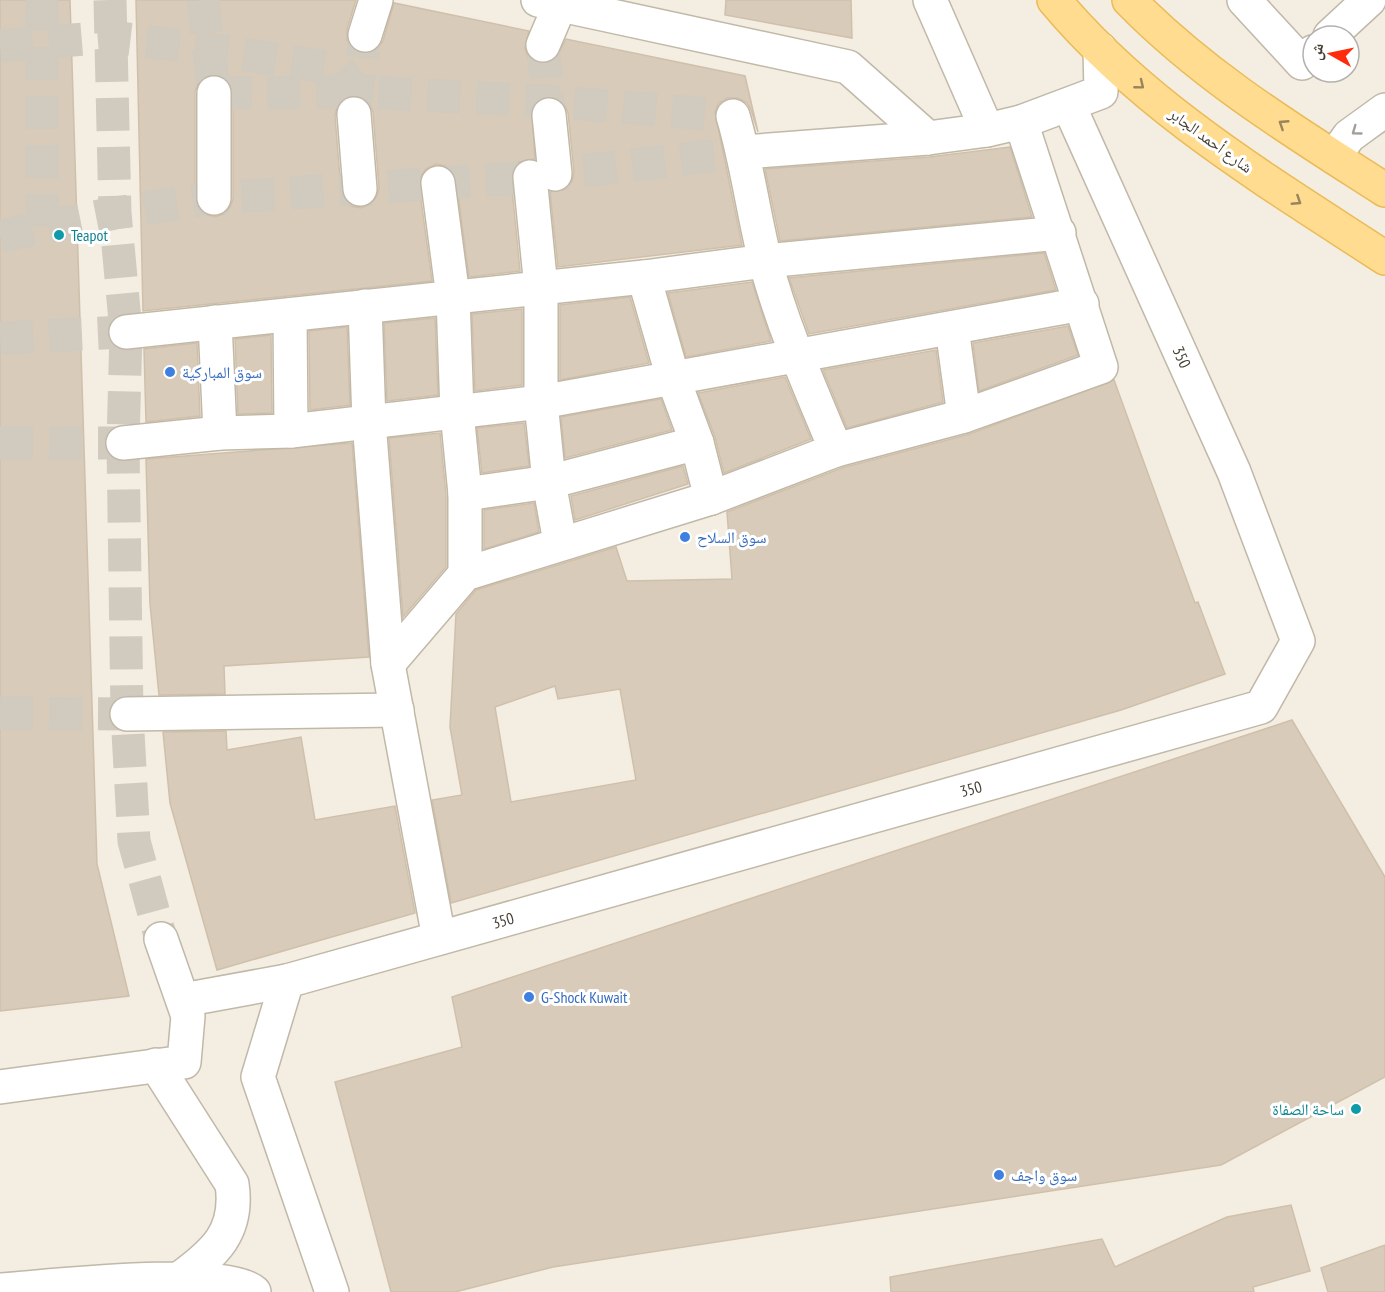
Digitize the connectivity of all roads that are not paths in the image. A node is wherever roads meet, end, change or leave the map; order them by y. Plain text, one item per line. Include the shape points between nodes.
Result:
1 (376, 0) edge
2 (930, 0) edge
3 (1054, 0) edge
4 (1129, 0) edge
5 (1244, 0) edge
6 (1370, 0) edge
7 (549, 2) edge
8 (1343, 24) edge
9 (365, 35) tunnel mouth
10 (543, 45) tunnel mouth
11 (1100, 49) junction
12 (1301, 62) edge
13 (214, 93) dead end
14 (1069, 106) junction
15 (1385, 110) edge
16 (354, 114) tunnel mouth
17 (549, 115) tunnel mouth
18 (733, 116) dead end
19 (1021, 122) junction
20 (987, 129) junction
21 (928, 138) junction
22 (744, 153) junction
23 (1334, 157) junction
24 (438, 183) dead end
25 (360, 189) dead end
26 (1385, 190) edge
27 (214, 198) dead end
28 (1059, 233) junction
29 (1385, 258) edge
30 (765, 261) junction
31 (644, 277) junction
32 (541, 288) junction
33 (453, 297) junction
34 (1082, 304) junction
35 (365, 306) junction
36 (290, 315) junction
37 (215, 322) junction
38 (952, 328) junction
39 (126, 332) tunnel mouth
40 (797, 357) junction
41 (673, 378) junction
42 (541, 402) junction
43 (457, 412) junction
44 (963, 417) junction
45 (369, 422) junction
46 (291, 431) junction
47 (220, 433) junction
48 (123, 443) tunnel mouth
49 (697, 443) junction
50 (836, 450) junction
51 (549, 482) junction
52 (465, 494) junction
53 (711, 498) junction
54 (560, 542) junction
55 (465, 574) junction
56 (388, 664) junction
57 (397, 710) junction
58 (127, 714) tunnel mouth
59 (439, 938) junction
60 (161, 939) tunnel mouth
61 (287, 981) junction
62 (183, 1000) junction
63 (156, 1065) junction
64 (0, 1087) edge
65 (179, 1279) junction
66 (0, 1290) edge
67 (254, 1292) edge
68 (332, 1292) edge

1 - 9 street
2 - 20 street
3 - 11 main road, شارع أحمد الجابر
23 -> 4 main road via 1260,110
5 - 12 street
6 - 8 street
7 - 10 street
7 - 21 street via 848,66
11 - 14 street via 1101,92
11 -> 29 main road, شارع أحمد الجابر via 1225,151
13 - 27 street
14 - 19 street
14 - 59 street, 350 via 1234,472 1298,641 1261,707
15 -> 23 street via 1349,136
16 - 25 street
17 - 32 street via 543,176
18 - 22 street
19 - 20 street
19 - 28 street
20 - 21 street
21 - 22 street
22 - 30 street
23 - 26 main road
24 - 33 street
28 - 30 street
28 - 34 street
30 - 31 street
30 - 40 street
31 - 32 street
31 - 41 street
32 - 33 street
32 - 42 street
33 - 35 street
33 - 43 street
34 - 38 street
34 - 44 street via 1101,367
35 - 36 street
35 - 45 street
36 - 37 street
36 - 46 street
37 - 39 street
37 - 47 street
38 - 40 street
38 - 44 street
40 - 41 street
40 - 50 street
41 - 42 street
41 - 49 street
42 - 43 street
42 - 51 street
43 - 45 street
43 - 52 street
44 - 50 street
45 - 46 street
45 - 56 street
46 - 47 street
47 - 48 street
49 - 51 street
49 - 53 street
50 - 53 street
51 - 52 street
51 - 54 street
52 - 55 street
53 - 54 street
54 - 55 street
55 - 56 street
56 - 57 street
57 - 58 street
57 - 59 street
59 - 61 street, 350
60 - 62 street
61 - 62 street, 350
61 - 68 street via 258,1077
62 - 63 street via 188,1016 184,1062
63 - 64 street
63 - 65 street via 232,1184 235,1203 225,1235 207,1258
65 - 66 street
65 - 67 street via 235,1284

